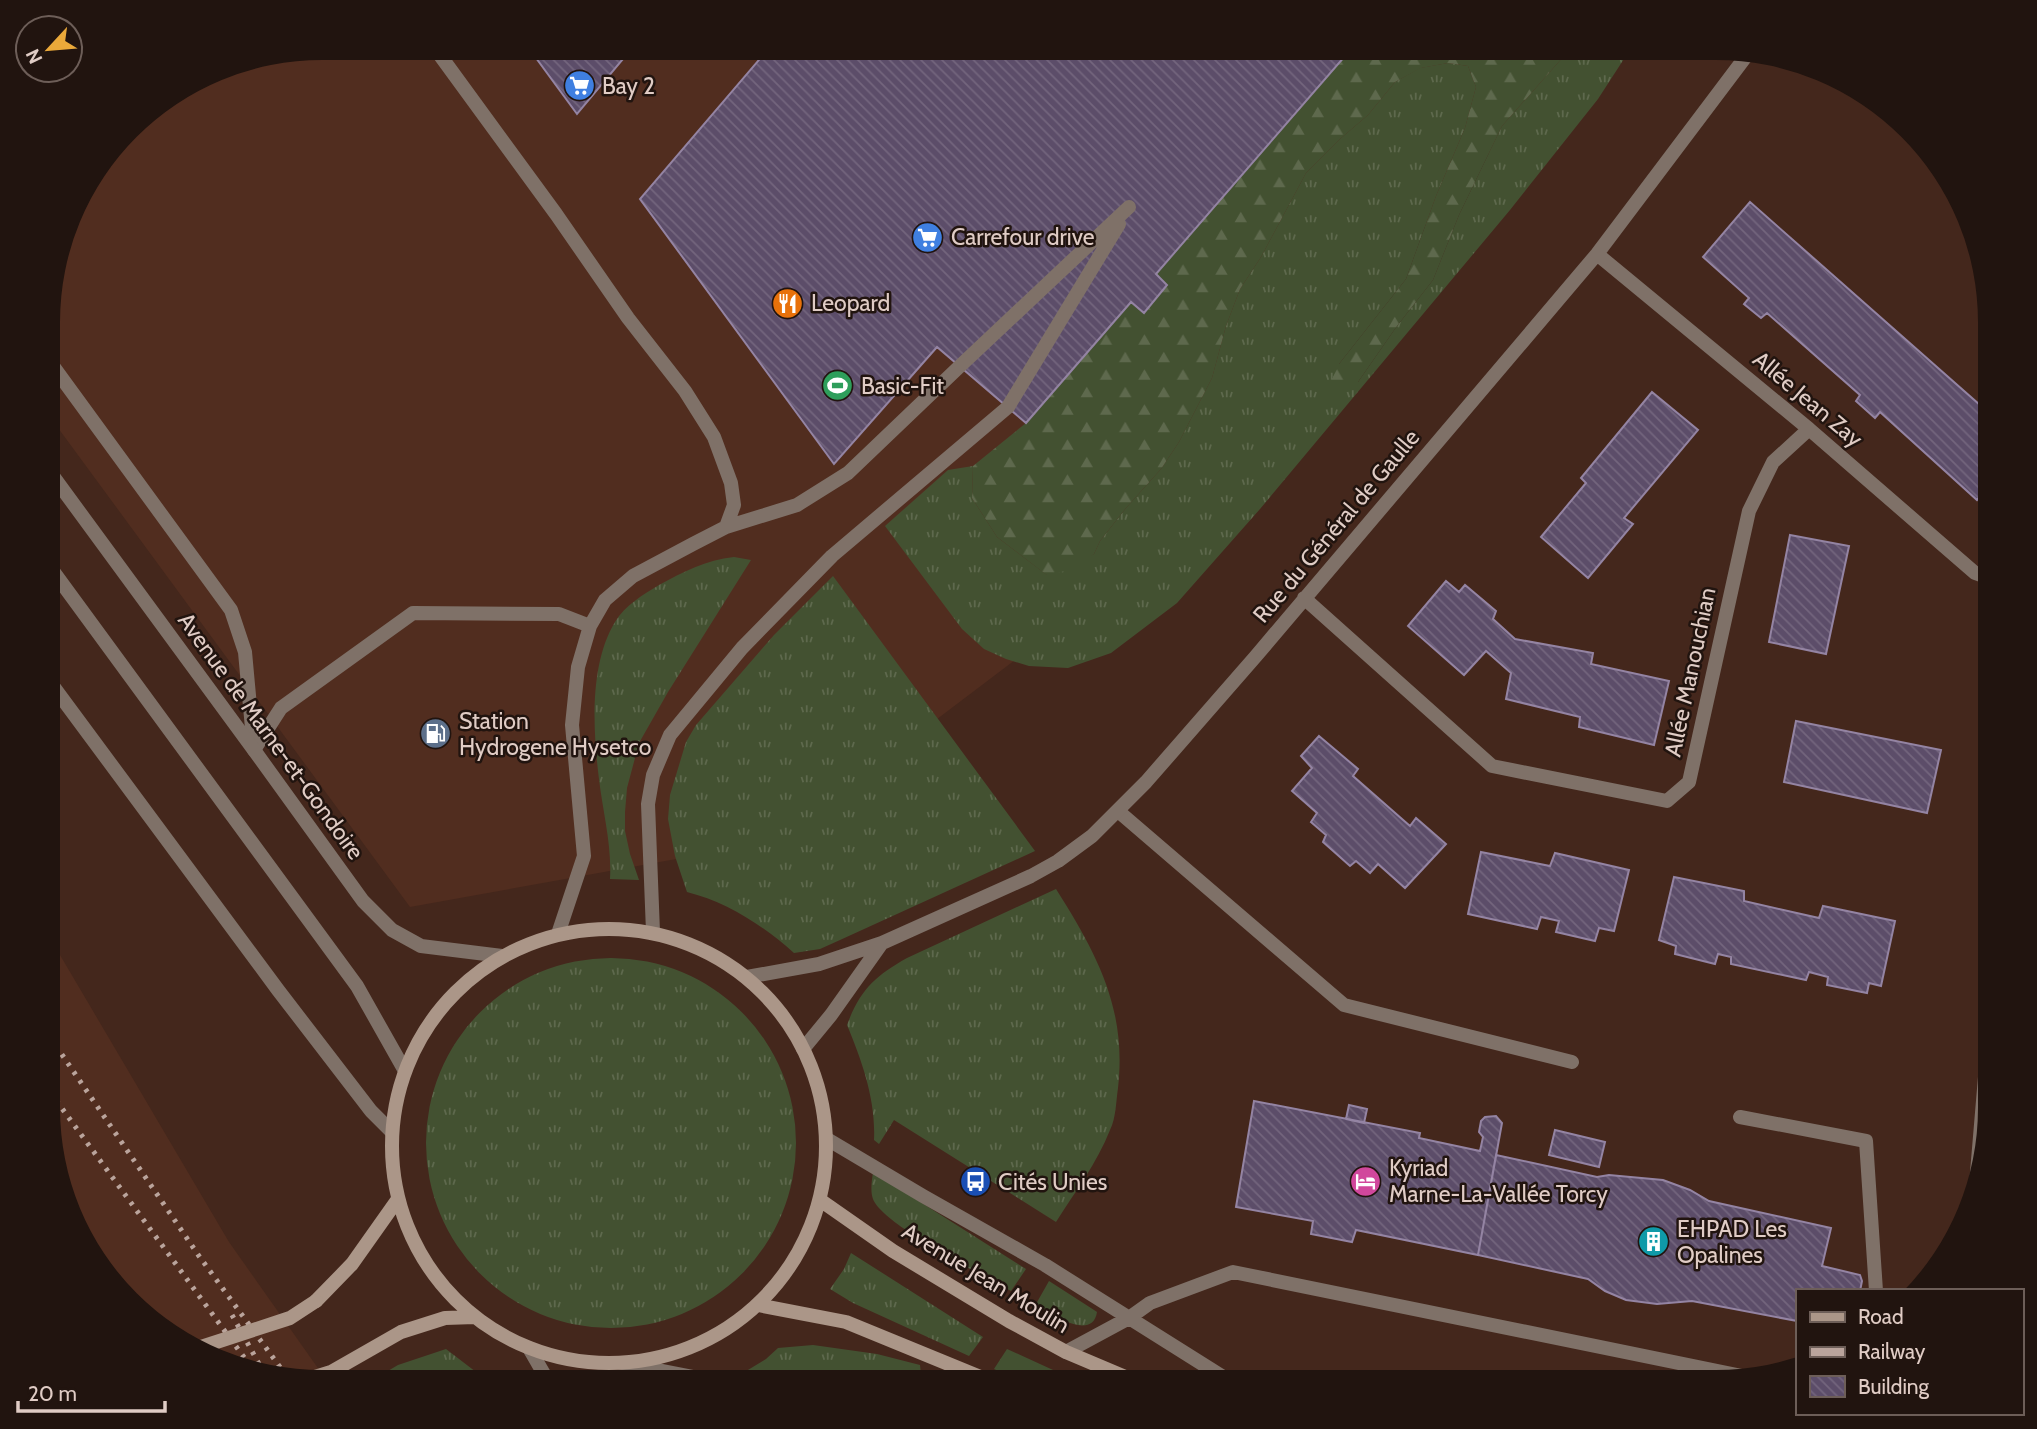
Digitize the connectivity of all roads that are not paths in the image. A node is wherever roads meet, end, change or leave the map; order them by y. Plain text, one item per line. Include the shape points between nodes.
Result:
1 (444, 60) edge
2 (1742, 61) edge
3 (1597, 254) junction
4 (60, 376) edge
5 (1809, 429) junction
6 (60, 486) edge
7 (726, 527) junction
8 (1978, 574) edge
9 (60, 581) edge
10 (1304, 598) junction
11 (590, 626) junction
12 (60, 696) edge
13 (254, 750) junction
14 (1118, 811) junction
15 (653, 932) junction
16 (558, 934) junction
17 (882, 943) junction
18 (502, 956) junction
19 (747, 977) junction
20 (803, 1049) junction
21 (1572, 1062) dead end
22 (404, 1071) junction
23 (1740, 1117) dead end
24 (392, 1132) junction
25 (827, 1139) junction
26 (398, 1199) junction
27 (820, 1200) junction
28 (1876, 1289) edge
29 (758, 1305) junction
30 (475, 1317) junction
31 (1129, 1318) junction
32 (210, 1344) edge
33 (529, 1348) junction
34 (1066, 1352) junction
35 (622, 1363) junction
36 (335, 1370) edge
37 (542, 1370) edge
38 (658, 1370) edge
39 (963, 1370) edge
40 (1110, 1370) edge
41 (1212, 1370) edge
42 (1713, 1370) edge

1 - 7 street via 714,437 734,505
2 - 3 street, Rue du Général de Gaulle
3 - 5 street, Allée Jean Zay
3 - 10 street, Rue du Général de Gaulle
4 - 13 street via 231,610 245,652
5 - 8 street, Allée Jean Zay
5 - 10 street, Allée Manouchian via 1773,462 1749,511 1689,782 1667,801 1492,766
6 - 13 street, Avenue de Marne-et-Gondoire
7 - 11 street via 633,576 605,600
7 - 15 street via 797,505 848,473 1129,207 1008,407 832,555 742,648 670,735 653,775 648,804
9 - 22 street via 357,986
10 - 14 street, Rue du Général de Gaulle
11 - 13 street via 559,614 413,613 281,708
11 - 16 street via 578,667 572,725 584,856
12 - 24 street via 278,990
13 - 18 street, Avenue de Marne-et-Gondoire via 363,901 392,930 421,946
14 - 17 street, Rue du Général de Gaulle via 1067,855 1031,876
14 - 21 street via 1344,1005
15 - 16 street via 605,928
15 - 19 street via 702,949
16 - 18 street
17 - 19 street, Rue du Général de Gaulle via 819,964
17 - 20 street
18 - 22 street via 470,978 443,1005
19 - 20 street via 779,1010
20 - 25 street via 820,1092
22 - 24 street
23 - 28 street via 1866,1141
24 - 26 street
25 - 27 street
25 - 31 street
26 - 30 street via 427,1265
26 - 32 street, bridge via 352,1264 316,1301 290,1318
27 - 29 street via 796,1257
27 - 34 street, Avenue Jean Moulin via 943,1283
29 - 35 street via 735,1324 681,1352
29 - 39 street via 846,1322
30 - 33 street
30 - 36 street via 445,1318 401,1332
31 - 34 street
31 - 41 street
31 - 42 street via 1150,1303 1233,1272
33 - 35 street via 574,1361
33 - 37 street
34 - 40 street, Avenue Jean Moulin
35 - 38 street

